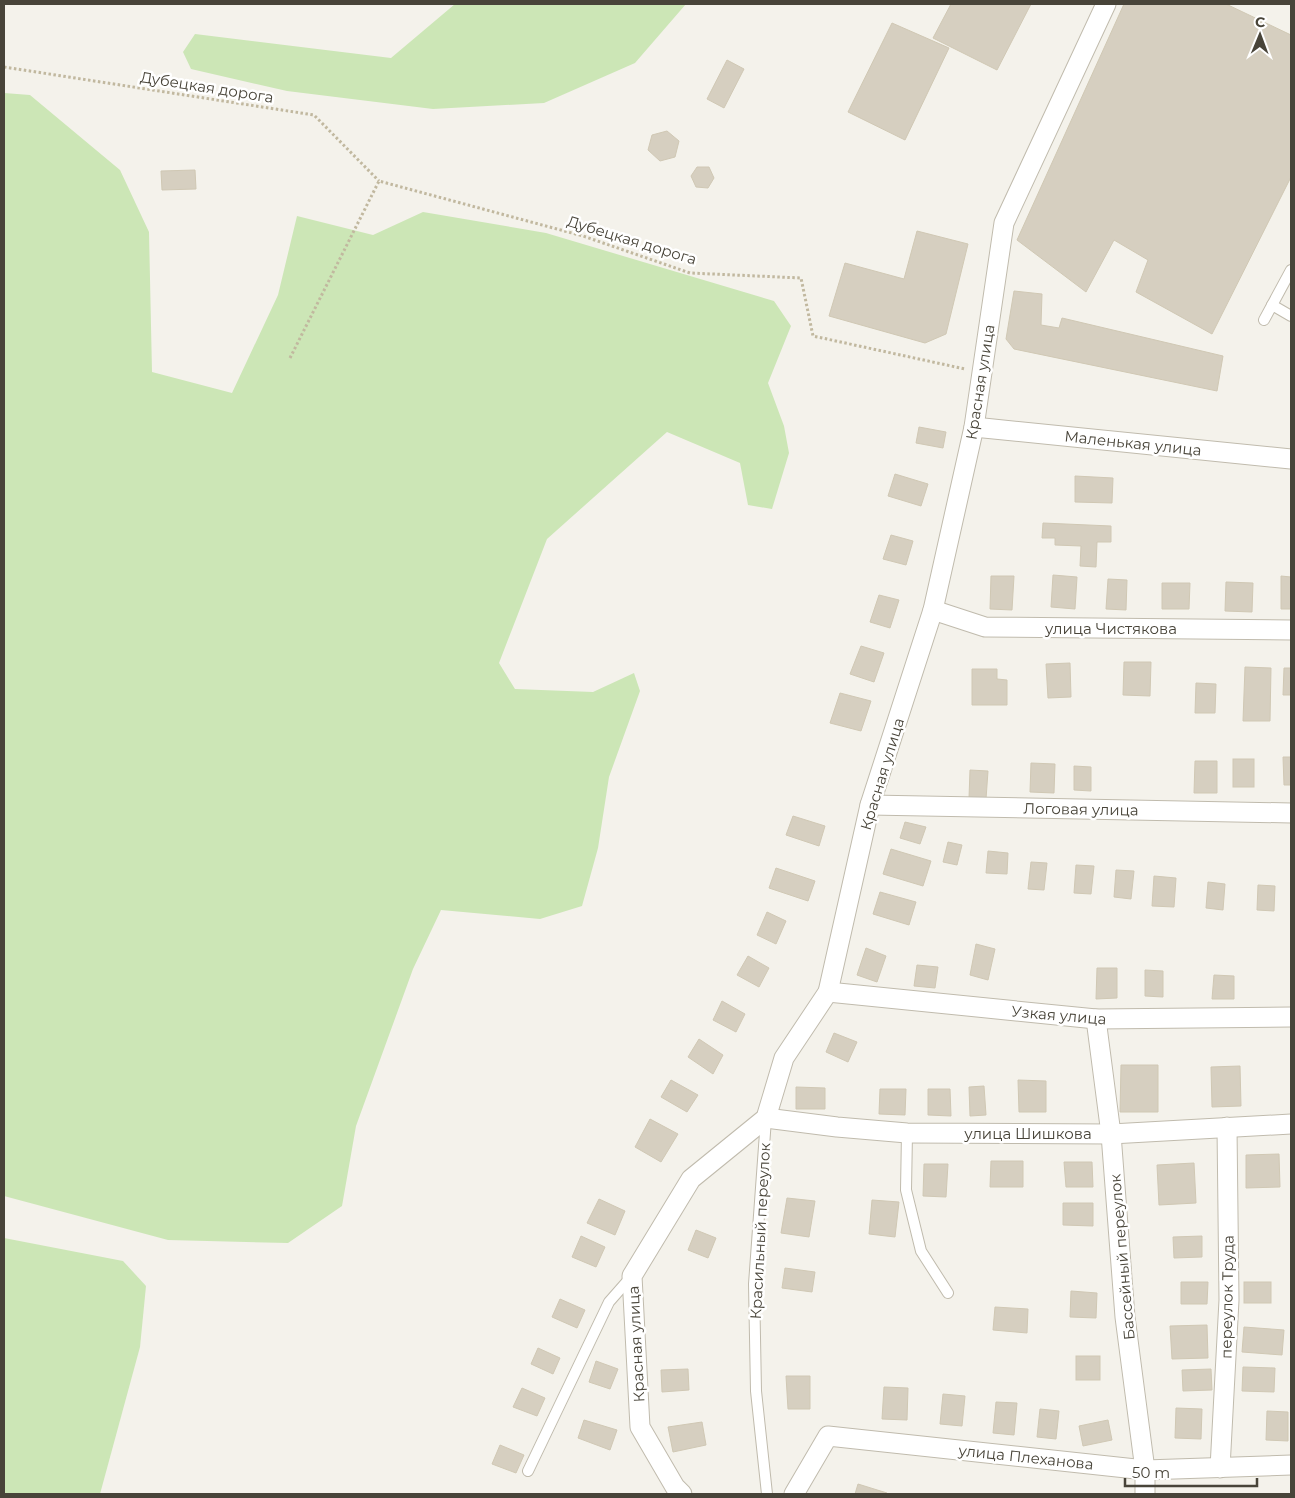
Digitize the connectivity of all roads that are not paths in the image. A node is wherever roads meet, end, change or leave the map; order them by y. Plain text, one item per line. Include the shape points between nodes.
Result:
1 (1106, 4) edge
2 (1291, 270) edge
3 (1272, 305) junction
4 (1291, 316) edge
5 (1264, 320) dead end
6 (974, 427) junction
7 (1291, 459) edge
8 (933, 610) junction
9 (1291, 630) edge
10 (870, 805) junction
11 (1291, 813) edge
12 (828, 992) junction
13 (1291, 1017) edge
14 (1096, 1019) junction
15 (766, 1118) junction
16 (1291, 1124) edge
17 (1227, 1127) junction
18 (907, 1133) junction
19 (1111, 1134) junction
20 (632, 1276) junction
21 (948, 1294) dead end
22 (1291, 1465) edge
23 (1220, 1468) junction
24 (1145, 1470) junction
25 (528, 1471) dead end
26 (682, 1494) edge
27 (767, 1494) edge
28 (794, 1494) edge
29 (1145, 1494) edge

1 - 6 street, Красная улица via 1004,223
2 - 3 lane
3 - 4 lane
3 - 5 lane
6 - 7 street, Маленькая улица
6 - 8 street, Красная улица
8 - 9 street, улица Чистякова via 985,627
8 - 10 street, Красная улица
10 - 11 street, Логовая улица
10 - 12 street, Красная улица
12 - 14 street, Узкая улица
12 - 15 street, Красная улица via 784,1058
13 - 14 street, Узкая улица
14 - 19 street, Бассейный переулок
15 - 18 street, улица Шишкова
15 - 20 street, Красная улица via 690,1179
15 - 27 lane, Красильный переулок via 754,1284 756,1391
16 - 17 street, улица Шишкова
17 - 19 street, улица Шишкова
17 - 23 street, переулок Труда via 1229,1300
18 - 19 street, улица Шишкова
18 - 21 lane via 906,1190 921,1251
19 - 24 street, Бассейный переулок via 1125,1317
20 - 25 lane via 609,1302
20 - 26 street, Красная улица via 640,1427
22 - 23 street, улица Плеханова
23 - 24 street, улица Плеханова
24 - 28 street, улица Плеханова via 828,1436
24 - 29 street, Бассейный переулок

